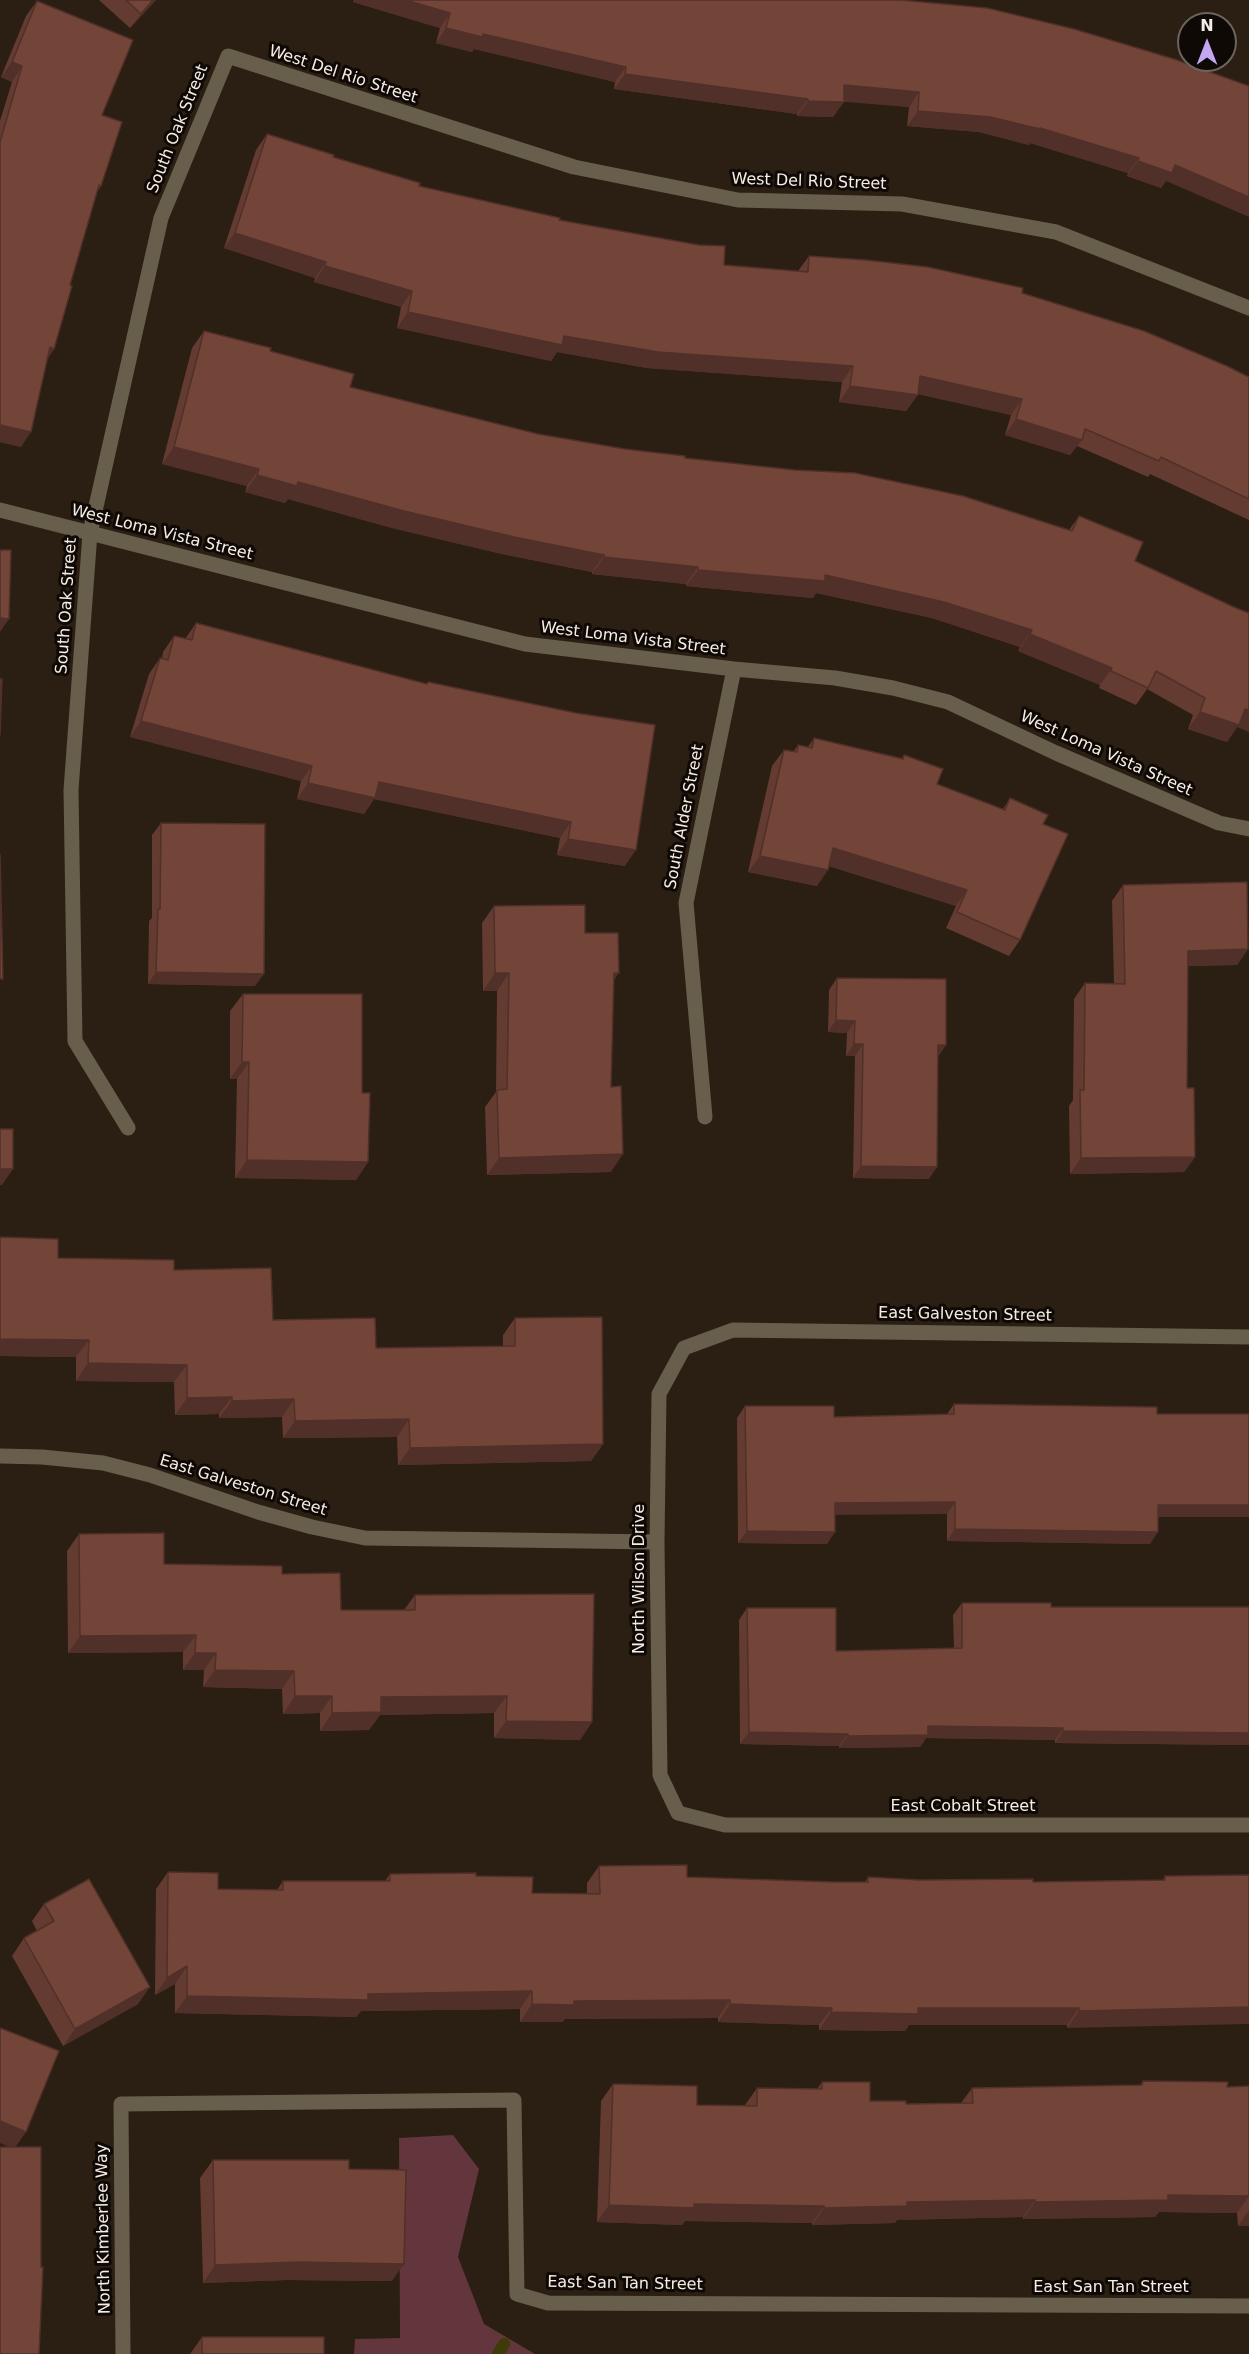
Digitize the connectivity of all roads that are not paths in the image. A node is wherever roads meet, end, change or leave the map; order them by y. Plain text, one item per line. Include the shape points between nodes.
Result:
1 (228, 56) joint
2 (1249, 308) edge
3 (0, 510) edge
4 (90, 533) junction
5 (734, 669) junction
6 (1249, 829) edge
7 (705, 1117) dead end
8 (128, 1128) dead end
9 (1249, 1336) edge
10 (684, 1348) joint
11 (0, 1456) edge
12 (657, 1542) junction
13 (678, 1813) joint
14 (1249, 1825) edge
15 (121, 2104) joint
16 (1249, 2306) edge
17 (123, 2354) edge

1 - 2 street, West Del Rio Street via 574,167 738,200 902,204 1056,232
1 - 4 street, South Oak Street via 161,218
3 - 4 street, West Loma Vista Street
4 - 5 street, West Loma Vista Street via 525,644
4 - 8 street, South Oak Street via 71,790 75,1041
5 - 6 street, West Loma Vista Street via 835,678 948,702 1219,823
5 - 7 street, South Alder Street via 686,903
9 - 10 street, East Galveston Street via 733,1330
10 - 12 street, North Wilson Drive via 659,1394
11 - 12 street, East Galveston Street via 103,1462 258,1512 365,1538
12 - 13 street, North Wilson Drive via 660,1775
13 - 14 street, East Cobalt Street via 725,1825
15 - 16 street, East San Tan Street via 514,2100 517,2294 548,2303
15 - 17 street, North Kimberlee Way

